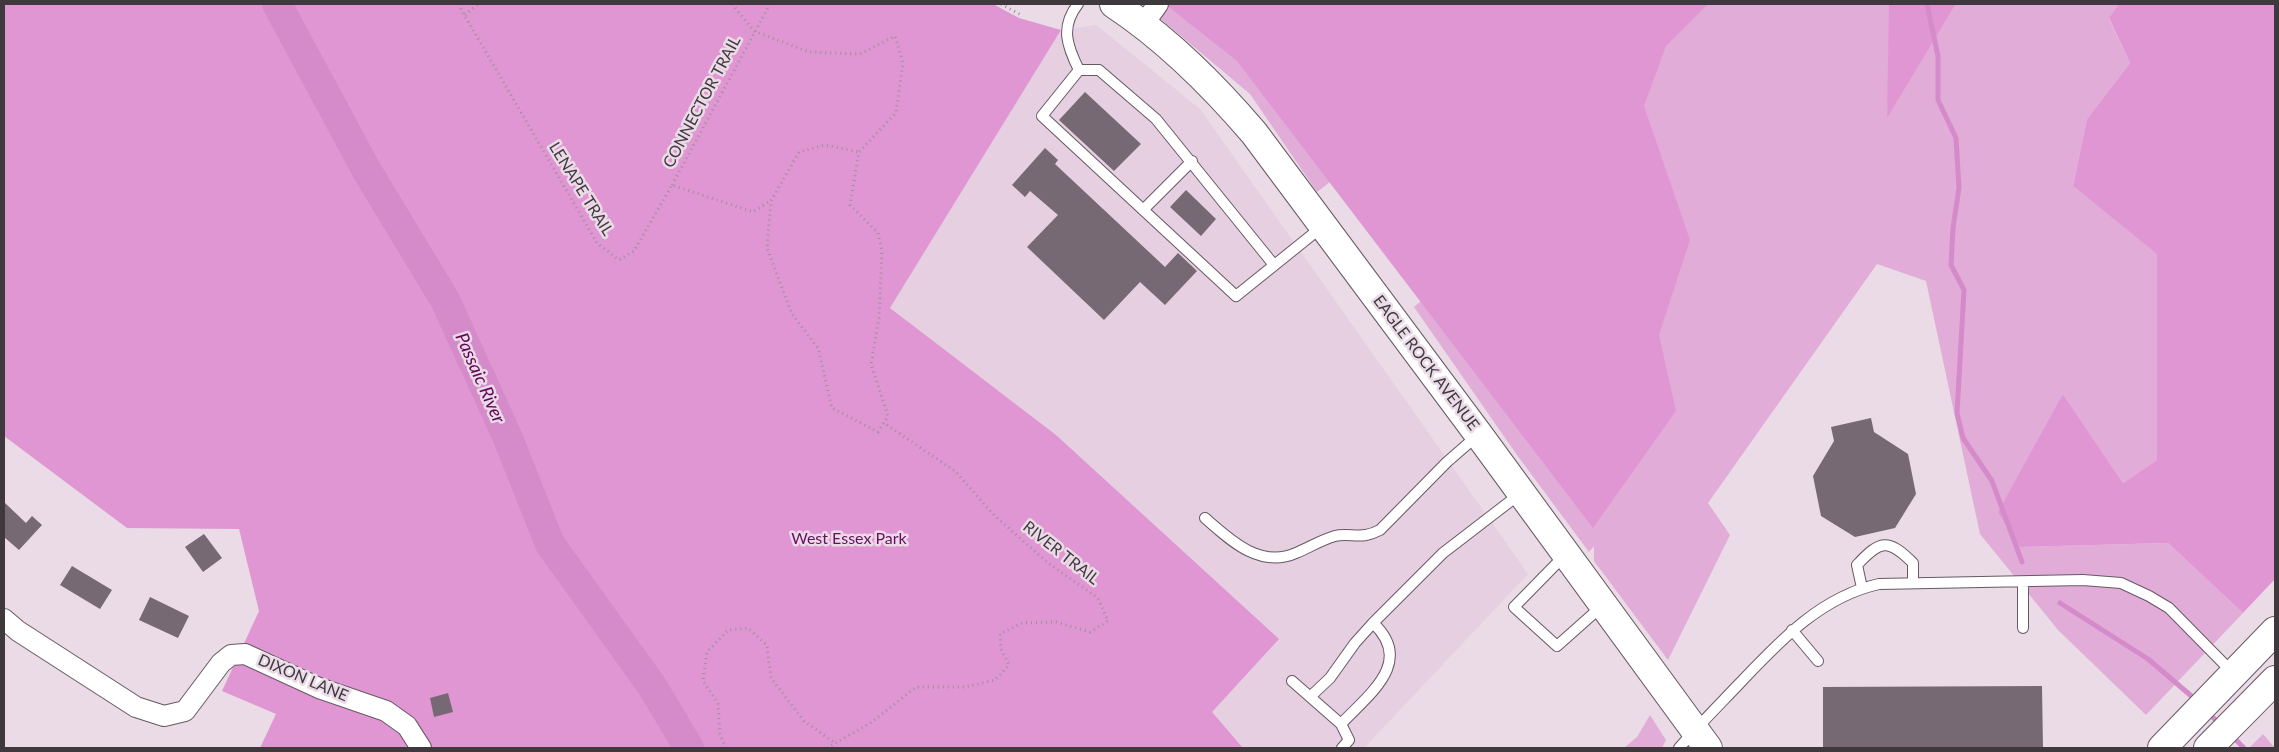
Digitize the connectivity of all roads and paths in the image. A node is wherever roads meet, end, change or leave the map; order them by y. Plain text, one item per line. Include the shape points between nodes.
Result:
1 (458, 4) edge
2 (478, 4) edge
3 (732, 4) edge
4 (770, 4) edge
5 (1001, 4) edge
6 (1078, 4) edge
7 (1114, 4) edge
8 (1151, 14) edge
9 (465, 15) junction
10 (1023, 16) dead end
11 (754, 31) junction
12 (1079, 70) junction
13 (859, 152) junction
14 (1192, 161) junction
15 (672, 185) junction
16 (771, 201) junction
17 (1143, 210) junction
18 (1324, 226) junction
19 (1274, 265) junction
20 (884, 423) junction
21 (1479, 435) junction
22 (1521, 493) junction
23 (1205, 518) dead end
24 (1566, 554) junction
25 (2023, 582) junction
26 (1913, 583) junction
27 (1862, 588) junction
28 (1603, 605) junction
29 (4, 619) edge
30 (1373, 623) junction
31 (2023, 628) dead end
32 (1792, 630) junction
33 (2275, 631) edge
34 (1818, 661) dead end
35 (2234, 674) junction
36 (1292, 681) dead end
37 (2270, 689) edge
38 (1311, 696) junction
39 (1341, 724) junction
40 (2221, 736) edge
41 (1694, 742) edge
42 (835, 743) junction
43 (421, 748) edge
44 (726, 748) edge
45 (827, 748) edge
46 (1342, 748) edge
47 (2162, 748) edge

1 - 9 path, LENAPE TRAIL
2 - 9 path
3 - 11 path
4 - 11 path
5 - 10 path
6 - 12 lane via 1066,34 1068,48
7 - 8 main road, EAGLE ROCK AVENUE
8 - 18 main road, EAGLE ROCK AVENUE via 1178,53 1254,133
9 - 15 path, LENAPE TRAIL via 597,243 619,260 634,251
11 - 13 path via 809,52 860,54 895,36 903,63 896,113
11 - 15 path, CONNECTOR TRAIL
12 - 14 lane via 1099,70 1156,119
12 - 17 lane via 1042,116
13 - 16 path via 825,145 799,152
13 - 20 path via 850,205 878,233 882,251 879,318 871,364 888,416
14 - 17 lane
14 - 19 lane
15 - 16 path via 753,212
16 - 20 path via 768,248 792,314 818,348 832,408 878,432
17 - 19 lane via 1236,296
18 - 19 lane
18 - 21 main road, EAGLE ROCK AVENUE
20 - 42 path, RIVER TRAIL via 955,471 994,515 1042,557 1098,598 1108,621 1090,632 1056,622 1022,623 1000,634 1001,649 1009,666 995,680 965,688 916,687 872,722
21 - 22 main road, EAGLE ROCK AVENUE
21 - 23 lane via 1447,462 1380,530 1366,535 1338,535 1277,558 1260,556 1240,547
22 - 24 main road, EAGLE ROCK AVENUE
22 - 30 lane via 1443,553
24 - 28 main road, EAGLE ROCK AVENUE
24 - 28 lane via 1514,607 1557,646
25 - 26 lane
25 - 31 lane
25 - 35 lane via 2104,581 2136,589 2169,608
26 - 27 lane
26 - 27 lane via 1913,563 1898,548 1880,546 1870,550 1857,565
27 - 32 lane via 1819,610
28 - 41 main road, EAGLE ROCK AVENUE
29 - 43 street, DIXON LANE via 136,706 164,716 185,711 221,663 231,655 246,654 319,688 386,711 407,726
30 - 38 lane via 1330,678
30 - 39 lane via 1391,649 1388,670
32 - 34 lane
32 - 41 lane
33 - 35 main road
35 - 47 main road
36 - 38 lane
37 - 40 main road
38 - 39 lane
39 - 46 lane via 1349,740
42 - 44 path via 798,714 771,678 767,645 748,628 728,630 706,652 703,681 718,703 720,734
42 - 45 path, RIVER TRAIL

